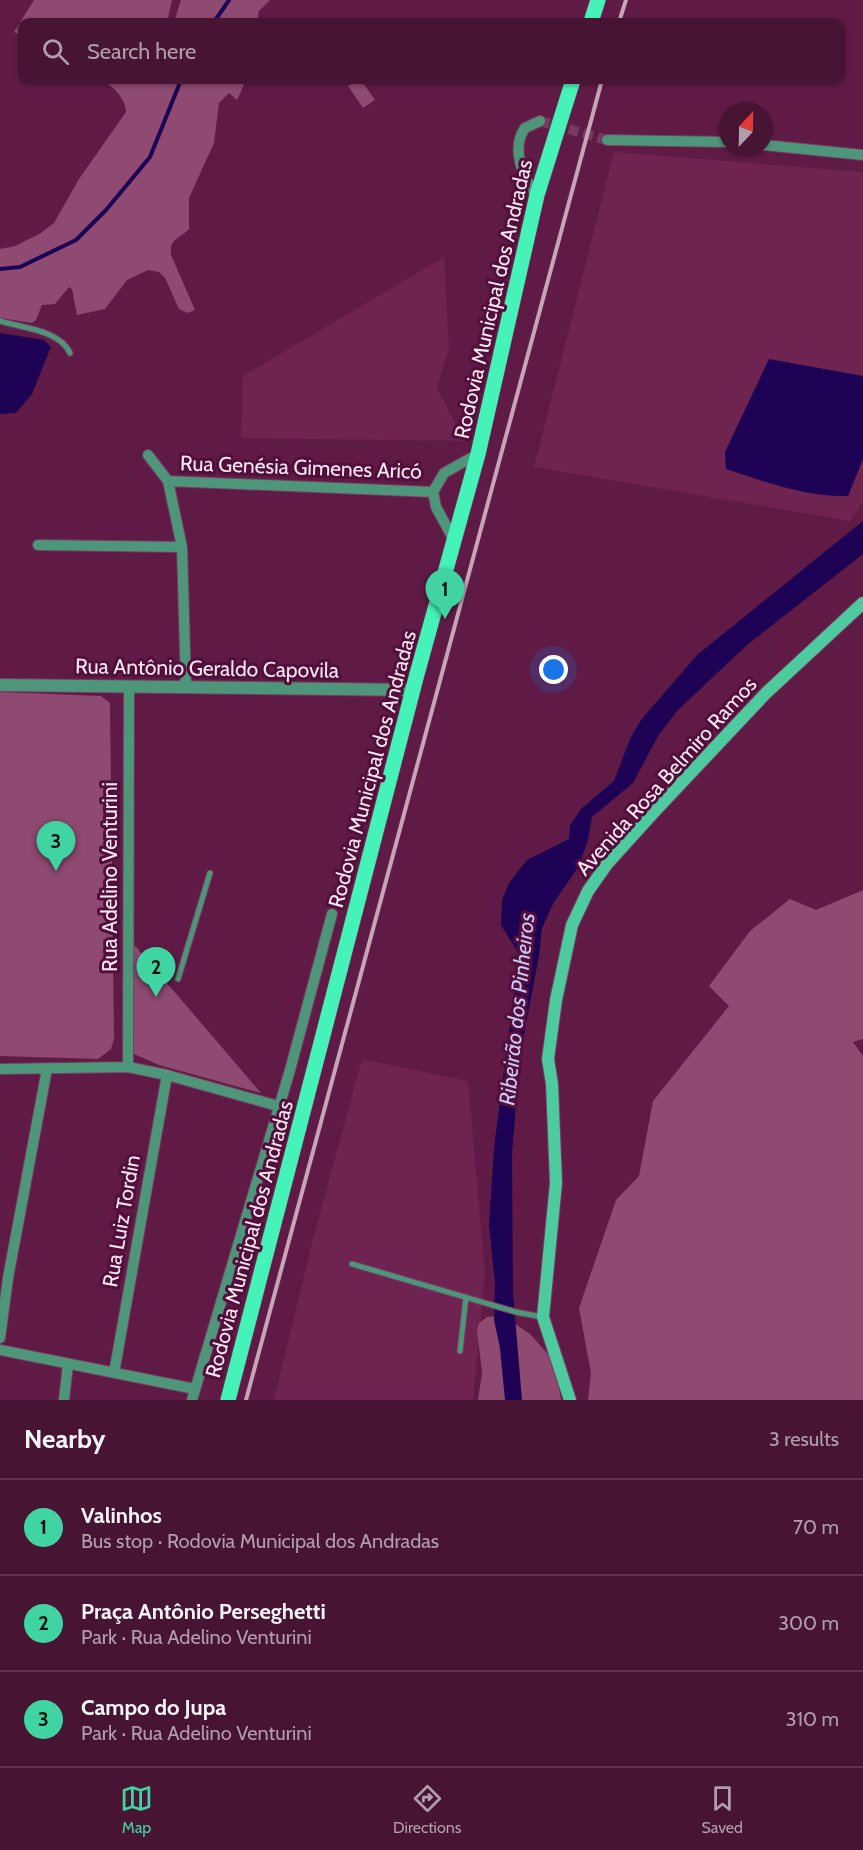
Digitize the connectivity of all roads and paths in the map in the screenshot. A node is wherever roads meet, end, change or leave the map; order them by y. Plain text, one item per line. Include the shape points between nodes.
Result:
1 (598, 0) edge
2 (592, 18) edge
3 (572, 84) edge
4 (540, 121) dead end
5 (607, 140) tunnel mouth
6 (719, 142) edge
7 (773, 145) edge
8 (863, 155) edge
9 (537, 195) junction
10 (0, 321) edge
11 (70, 352) dead end
12 (478, 454) junction
13 (148, 455) dead end
14 (168, 481) junction
15 (433, 492) junction
16 (455, 543) junction
17 (38, 545) dead end
18 (182, 547) junction
19 (863, 603) edge
20 (0, 684) edge
21 (129, 687) junction
22 (186, 687) junction
23 (414, 690) junction
24 (210, 873) dead end
25 (332, 914) dead end
26 (178, 979) dead end
27 (128, 1067) junction
28 (0, 1070) edge
29 (47, 1070) junction
30 (167, 1075) junction
31 (278, 1106) junction
32 (352, 1264) dead end
33 (466, 1297) junction
34 (543, 1317) junction
35 (0, 1338) edge
36 (0, 1350) edge
37 (460, 1351) dead end
38 (68, 1364) junction
39 (114, 1373) junction
40 (194, 1394) edge
41 (64, 1400) edge
42 (228, 1400) edge
43 (570, 1400) edge

1 - 2 main road
3 - 9 main road, Rodovia Municipal dos Andradas
4 - 9 street via 525,128 517,144 527,184
5 - 6 street
7 - 8 street
9 - 12 main road, Rodovia Municipal dos Andradas
10 - 11 lane via 56,337
12 - 15 street via 444,473
12 - 16 main road, Rodovia Municipal dos Andradas
13 - 14 street
14 - 15 street, Rua Genésia Gimenes Aricó
14 - 18 street
15 - 16 street via 436,507
16 - 23 main road, Rodovia Municipal dos Andradas
17 - 18 street
18 - 22 street
19 - 34 main road, Avenida Rosa Belmiro Ramos via 707,754 608,864 580,908 566,948 548,1059 556,1183
20 - 21 street, Rua Antônio Geraldo Capovila
21 - 22 street, Rua Antônio Geraldo Capovila
21 - 27 street, Rua Adelino Venturini
22 - 23 street, Rua Antônio Geraldo Capovila
23 - 42 main road, Rodovia Municipal dos Andradas
24 - 26 lane
25 - 31 street
27 - 29 street
27 - 30 street
28 - 29 street
29 - 35 street
30 - 31 street
30 - 39 street, Rua Luiz Tordin
31 - 40 street
32 - 33 lane
33 - 34 lane
33 - 37 lane
34 - 43 main road, Avenida Rosa Belmiro Ramos
36 - 38 street
38 - 39 street
38 - 41 street
39 - 40 street

